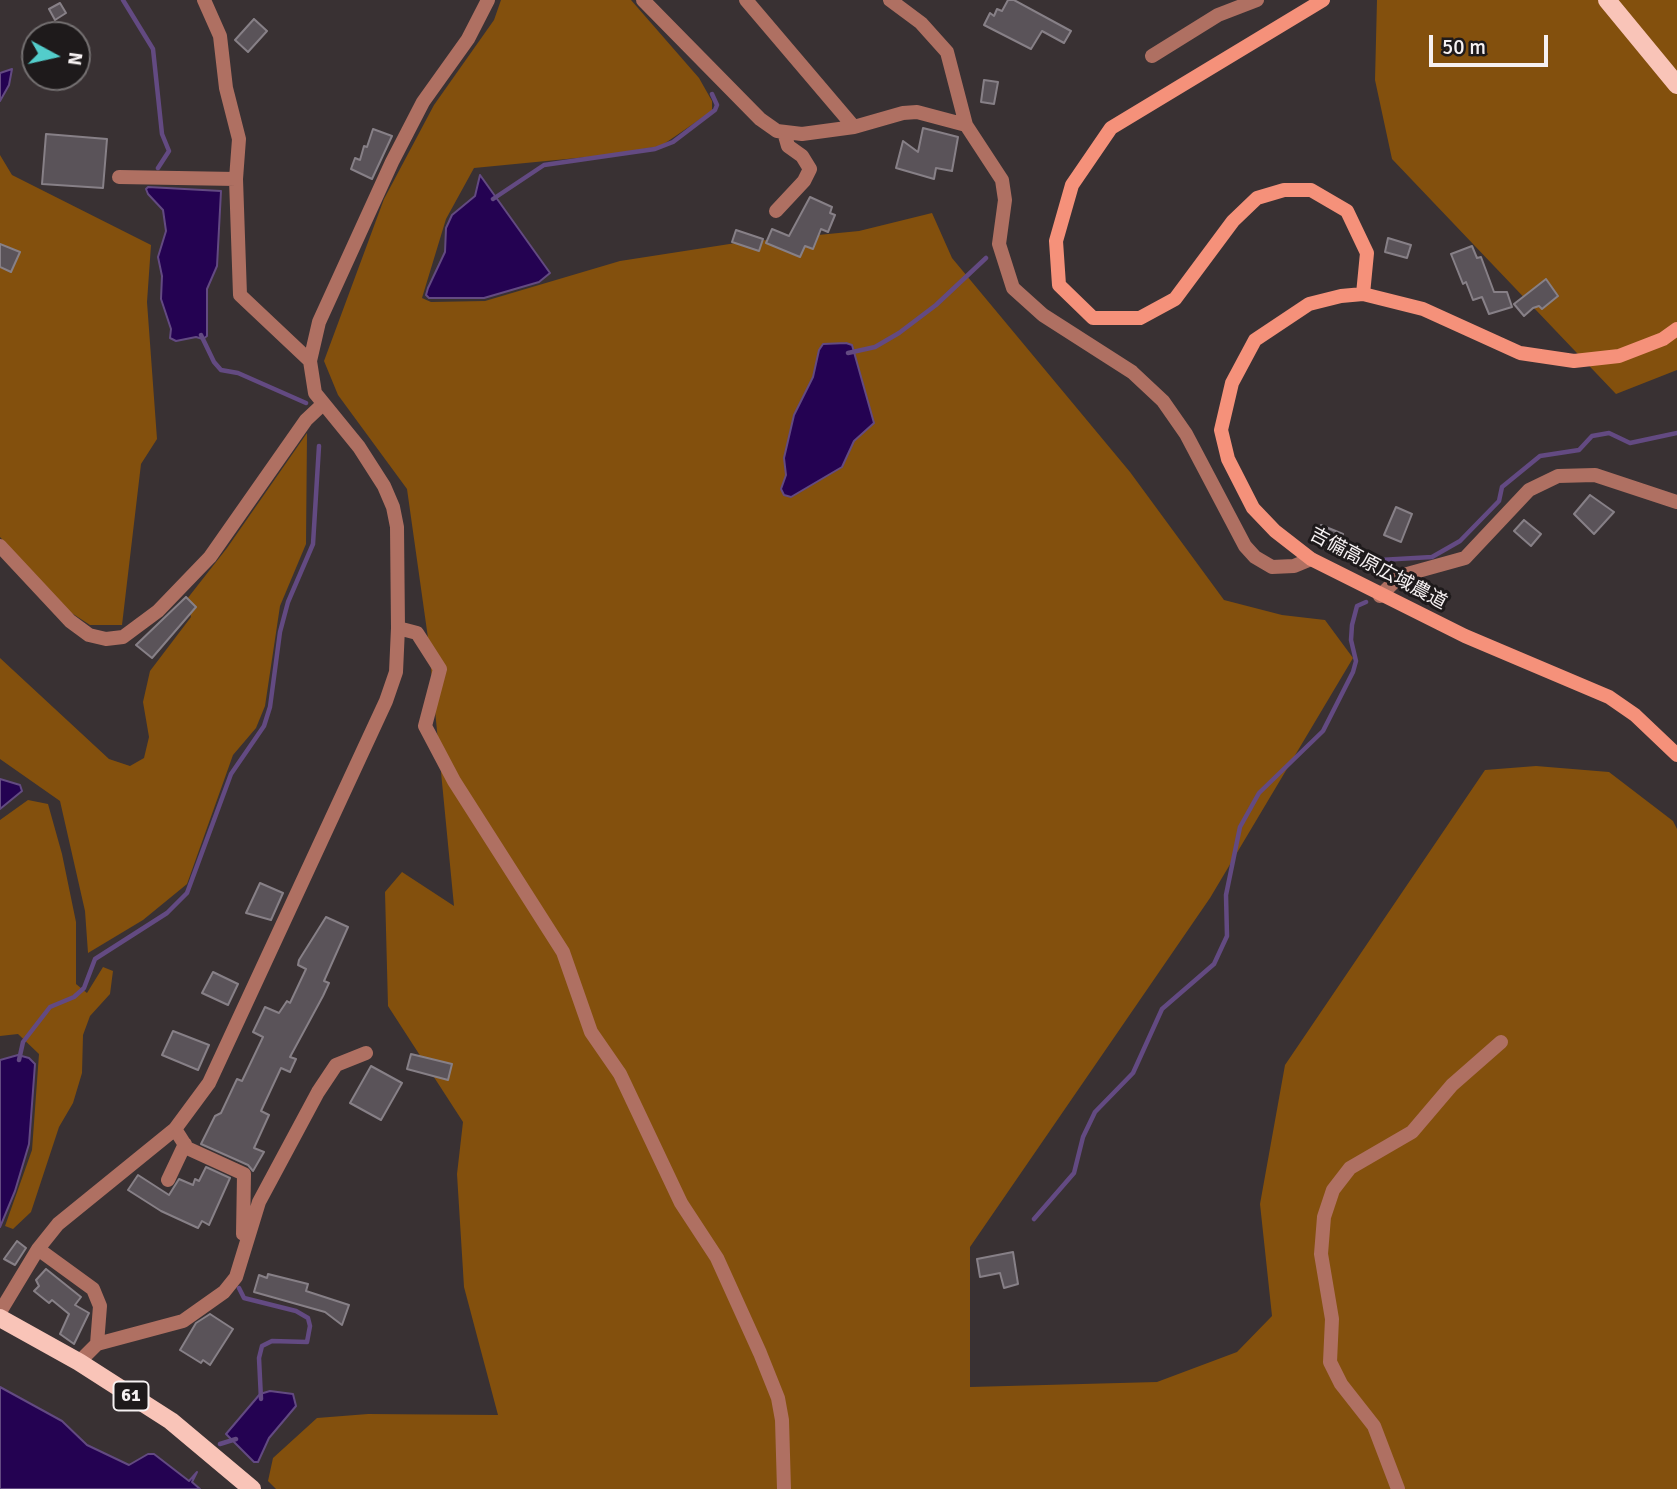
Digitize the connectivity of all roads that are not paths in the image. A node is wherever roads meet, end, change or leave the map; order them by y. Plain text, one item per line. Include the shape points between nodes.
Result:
1 (204, 0) edge
2 (488, 0) edge
3 (643, 0) edge
4 (746, 0) edge
5 (890, 0) edge
6 (1257, 0) edge
7 (1323, 0) edge
8 (1607, 0) edge
9 (1152, 56) dead end
10 (1677, 85) edge
11 (966, 125) junction
12 (854, 127) junction
13 (784, 132) junction
14 (120, 177) dead end
15 (236, 179) junction
16 (776, 211) dead end
17 (1363, 294) junction
18 (1677, 329) edge
19 (310, 361) junction
20 (323, 404) junction
21 (1677, 502) edge
22 (0, 545) edge
23 (1311, 559) junction
24 (1380, 596) junction
25 (398, 628) junction
26 (1677, 755) edge
27 (1501, 1042) dead end
28 (366, 1054) dead end
29 (175, 1129) junction
30 (184, 1144) junction
31 (168, 1180) dead end
32 (243, 1248) junction
33 (38, 1249) junction
34 (0, 1315) edge
35 (97, 1344) junction
36 (79, 1362) junction
37 (252, 1489) edge
38 (783, 1489) edge
39 (1398, 1489) edge

1 - 15 street via 220,36 226,88 239,139
2 - 19 street via 468,39 423,102 392,162 319,321
3 - 13 street via 760,119
4 - 12 street
5 - 11 street via 921,23 947,52
6 - 9 street via 1206,22
7 - 17 street via 1111,128 1072,185 1056,241 1059,285 1093,318 1140,318 1175,299 1233,221 1257,198 1284,190 1311,190 1347,211 1367,253
8 - 10 main road
11 - 12 street via 917,112
11 - 23 street via 1002,180 1005,200 999,244 1013,288 1035,310 1132,372 1163,401 1255,556 1272,567
12 - 13 street
13 - 16 street via 788,146 810,169
14 - 15 street
15 - 19 street via 240,295
17 - 18 street, 吉備高原広域農道 via 1423,309 1520,353 1574,361 1619,356
17 - 23 street, 吉備高原広域農道 via 1309,304 1255,340 1232,383 1221,430 1228,459 1253,508
19 - 20 street via 311,378
20 - 22 street via 306,420 210,556 158,611 124,637 89,635 70,621
20 - 25 street via 359,447 393,508
21 - 24 street via 1595,475 1558,476 1529,490 1465,558 1400,576
23 - 24 street, 吉備高原広域農道
24 - 26 street, 吉備高原広域農道 via 1609,697
25 - 29 street via 396,672 386,701 209,1083
25 - 38 street via 417,633 440,669 425,726 454,781 562,952 591,1032 620,1073 681,1203 716,1258 760,1353 782,1420
27 - 39 street via 1452,1085 1412,1132 1350,1168 1333,1190 1324,1217 1321,1254 1332,1319 1330,1362 1374,1426
28 - 32 street via 336,1065 318,1092 259,1202
29 - 30 street
29 - 33 street via 58,1224
30 - 31 street
30 - 32 street via 244,1174
32 - 35 street via 236,1277 183,1321
33 - 34 street
33 - 35 street via 93,1289 100,1306
34 - 36 main road, 61
35 - 36 street
36 - 37 main road, 61 via 171,1421

